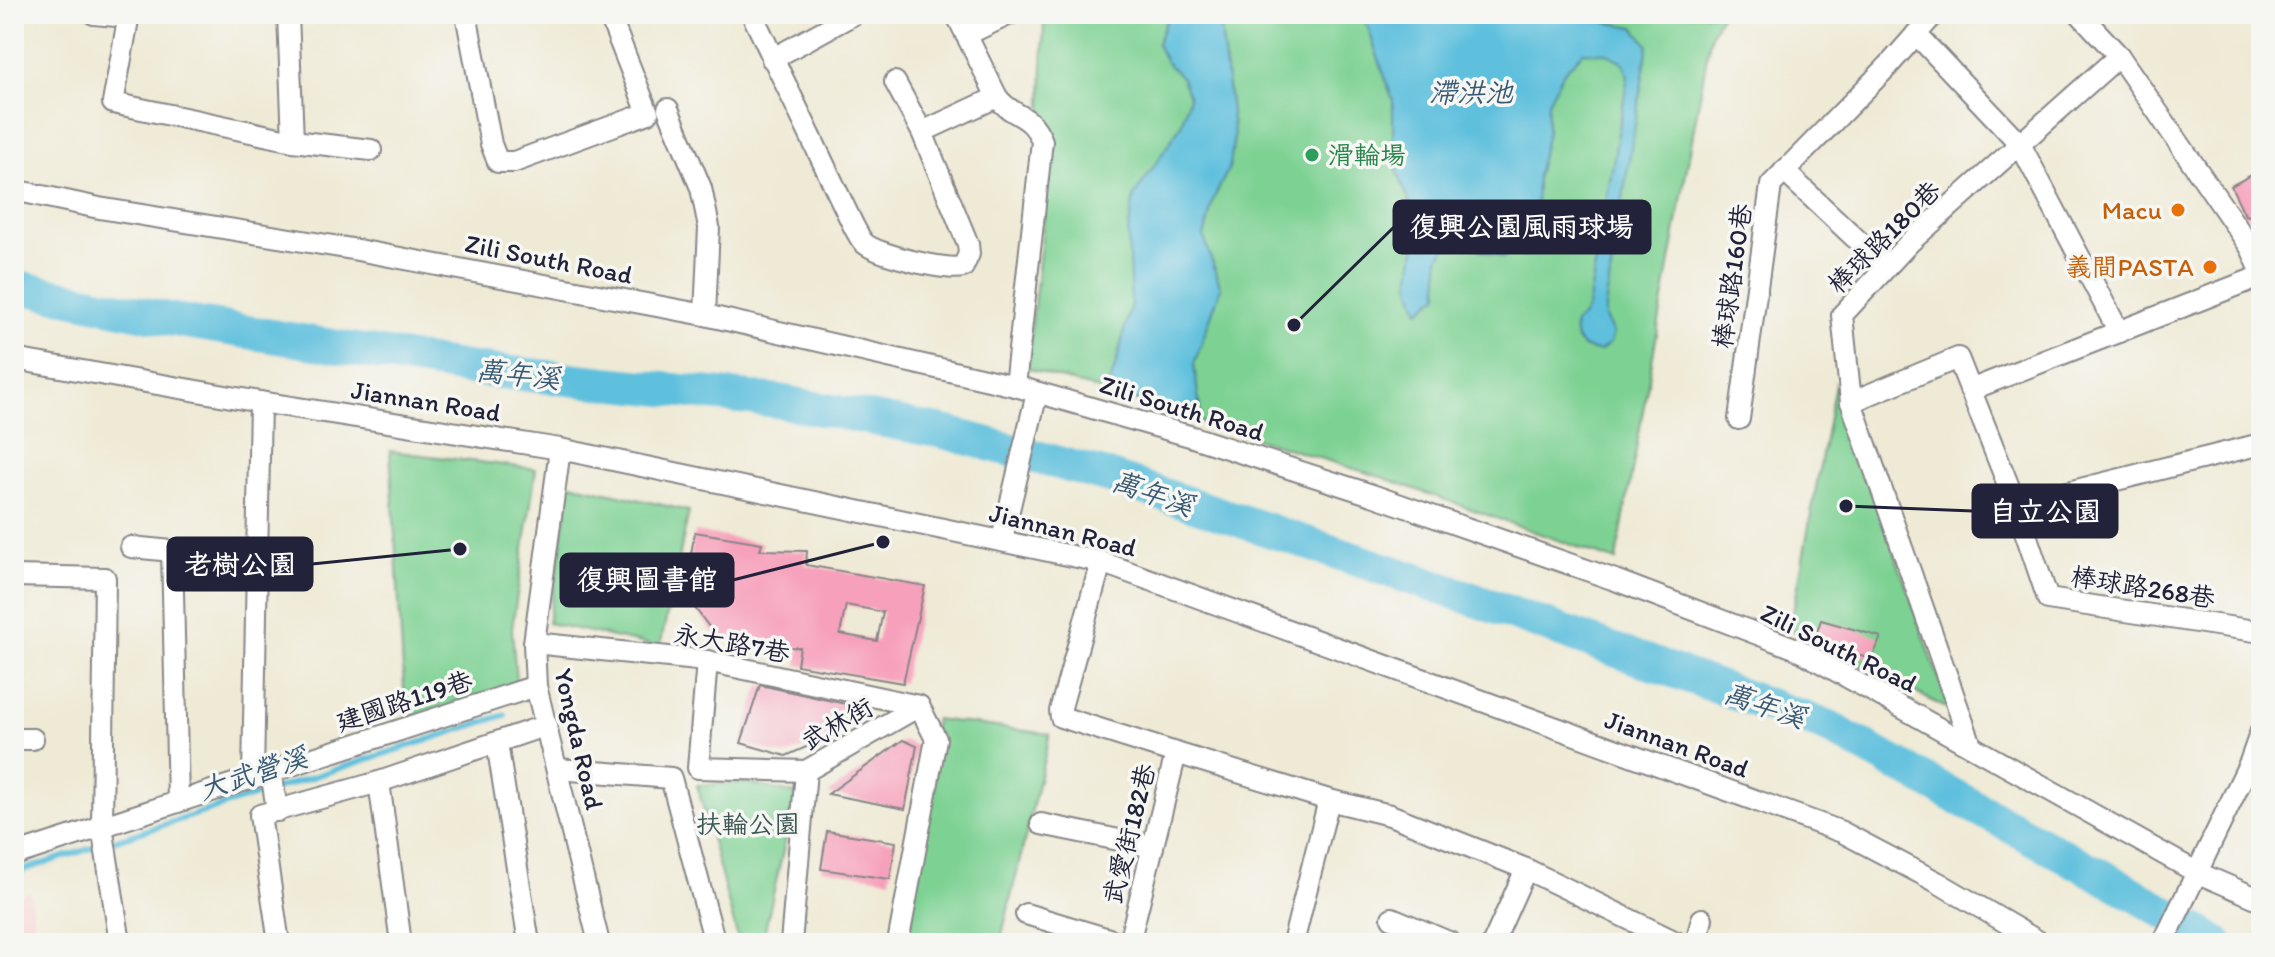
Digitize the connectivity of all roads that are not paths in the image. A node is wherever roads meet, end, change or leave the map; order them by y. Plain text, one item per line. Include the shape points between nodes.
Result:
1 (94, 14) edge
2 (288, 14) edge
3 (466, 14) edge
4 (609, 14) edge
5 (752, 14) edge
6 (854, 14) edge
7 (956, 14) edge
8 (1010, 14) edge
9 (1934, 14) edge
10 (2080, 14) edge
11 (129, 16) edge
12 (1916, 34) junction
13 (966, 35) junction
14 (2119, 56) junction
15 (772, 59) junction
16 (895, 82) dead end
17 (997, 97) junction
18 (668, 109) dead end
19 (922, 132) junction
20 (293, 141) junction
21 (2020, 144) junction
22 (371, 150) dead end
23 (1784, 171) junction
24 (14, 190) edge
25 (2256, 246) edge
26 (1886, 267) junction
27 (2261, 274) edge
28 (705, 315) junction
29 (2119, 332) junction
30 (14, 359) edge
31 (1015, 386) junction
32 (1970, 390) junction
33 (1037, 393) junction
34 (260, 402) junction
35 (1851, 402) junction
36 (1739, 419) dead end
37 (2261, 444) edge
38 (560, 449) junction
39 (2016, 505) junction
40 (1002, 538) junction
41 (131, 547) dead end
42 (172, 551) junction
43 (257, 551) junction
44 (1101, 562) junction
45 (14, 576) edge
46 (2261, 632) edge
47 (534, 643) junction
48 (707, 661) junction
49 (536, 686) junction
50 (919, 706) junction
51 (547, 725) junction
52 (2261, 731) edge
53 (497, 743) junction
54 (1971, 745) junction
55 (1176, 753) junction
56 (2255, 763) edge
57 (698, 768) junction
58 (558, 769) junction
59 (806, 771) junction
60 (671, 778) junction
61 (379, 782) junction
62 (268, 792) junction
63 (1329, 800) junction
64 (178, 801) junction
65 (1041, 824) dead end
66 (102, 826) junction
67 (1153, 847) junction
68 (14, 855) edge
69 (1526, 869) junction
70 (2196, 872) junction
71 (2261, 900) edge
72 (1026, 914) dead end
73 (1392, 918) dead end
74 (1702, 919) dead end
75 (120, 943) edge
76 (279, 943) edge
77 (401, 943) edge
78 (529, 943) edge
79 (599, 943) edge
80 (715, 943) edge
81 (791, 943) edge
82 (898, 943) edge
83 (1122, 943) edge
84 (1129, 943) edge
85 (1293, 943) edge
86 (1451, 943) edge
87 (1493, 943) edge
88 (1678, 943) edge
89 (1696, 943) edge
90 (2041, 943) edge
91 (2163, 943) edge

1 - 11 street
2 - 20 street
3 - 4 street via 491,144 498,162 514,162 648,113
5 - 15 street
6 - 15 street
7 - 13 street
8 - 13 street
9 - 12 street, 棒球路160巷
10 - 14 street
11 - 20 street via 113,103
12 - 21 street
12 - 23 street, 棒球路160巷
13 - 17 street
14 - 21 street, 棒球路180巷
14 - 25 street
15 - 19 street via 865,244 939,267 963,267 968,244
16 - 19 street
17 - 19 street
17 - 31 street via 1005,108 1036,126 1042,141
18 - 28 street via 701,188 709,227
20 - 22 street
21 - 26 street, 棒球路180巷
21 - 29 street
23 - 26 street
23 - 36 street, 棒球路160巷 via 1771,185
24 - 28 street, Zili South Road
25 - 27 street
26 - 35 street, 棒球路180巷 via 1842,315
27 - 29 street
28 - 31 street, Zili South Road
29 - 32 street
30 - 34 street, Jiannan Road
31 - 33 street, Zili South Road
32 - 35 street, 棒球路268巷 via 1958,358
32 - 39 street, 棒球路268巷
33 - 40 street
33 - 54 street, Zili South Road via 1193,437 1615,580 1797,649
34 - 38 street, Jiannan Road
34 - 43 street
35 - 54 street, 棒球路180巷
37 - 39 street
38 - 40 street, Jiannan Road
38 - 47 street, Yongda Road
39 - 46 street, 棒球路268巷 via 2048,599
40 - 44 street, Jiannan Road
41 - 42 street
42 - 43 street
42 - 64 street
43 - 62 street
44 - 55 street via 1061,717
44 - 90 street, Jiannan Road via 1831,828
45 - 66 street via 105,578
47 - 48 street, 永大路7巷
47 - 49 street, Yongda Road
48 - 50 street, 永大路7巷
48 - 57 street
49 - 51 street, Yongda Road
49 - 62 street, 建國路119巷
50 - 59 street, 武林街
50 - 82 street via 936,739
51 - 53 street
51 - 58 street, Yongda Road
52 - 56 street
53 - 61 street
53 - 78 street
54 - 70 street, Zili South Road
55 - 63 street, 武愛街182巷
55 - 67 street, 武愛街182巷
56 - 70 street
57 - 59 street
57 - 60 street
58 - 60 street
58 - 79 street, Yongda Road
59 - 81 street, 武林街
60 - 80 street
61 - 62 street
61 - 77 street
62 - 64 street, 建國路119巷
62 - 76 street
63 - 69 street, 武愛街182巷 via 1390,815
63 - 85 street
64 - 66 street, 建國路119巷
65 - 67 street
66 - 68 street, 建國路119巷
66 - 75 street
67 - 84 street, 武愛街182巷
69 - 87 street
69 - 88 street, 武愛街182巷
70 - 71 street, Zili South Road
70 - 91 street
72 - 83 street
73 - 86 street
74 - 89 street

